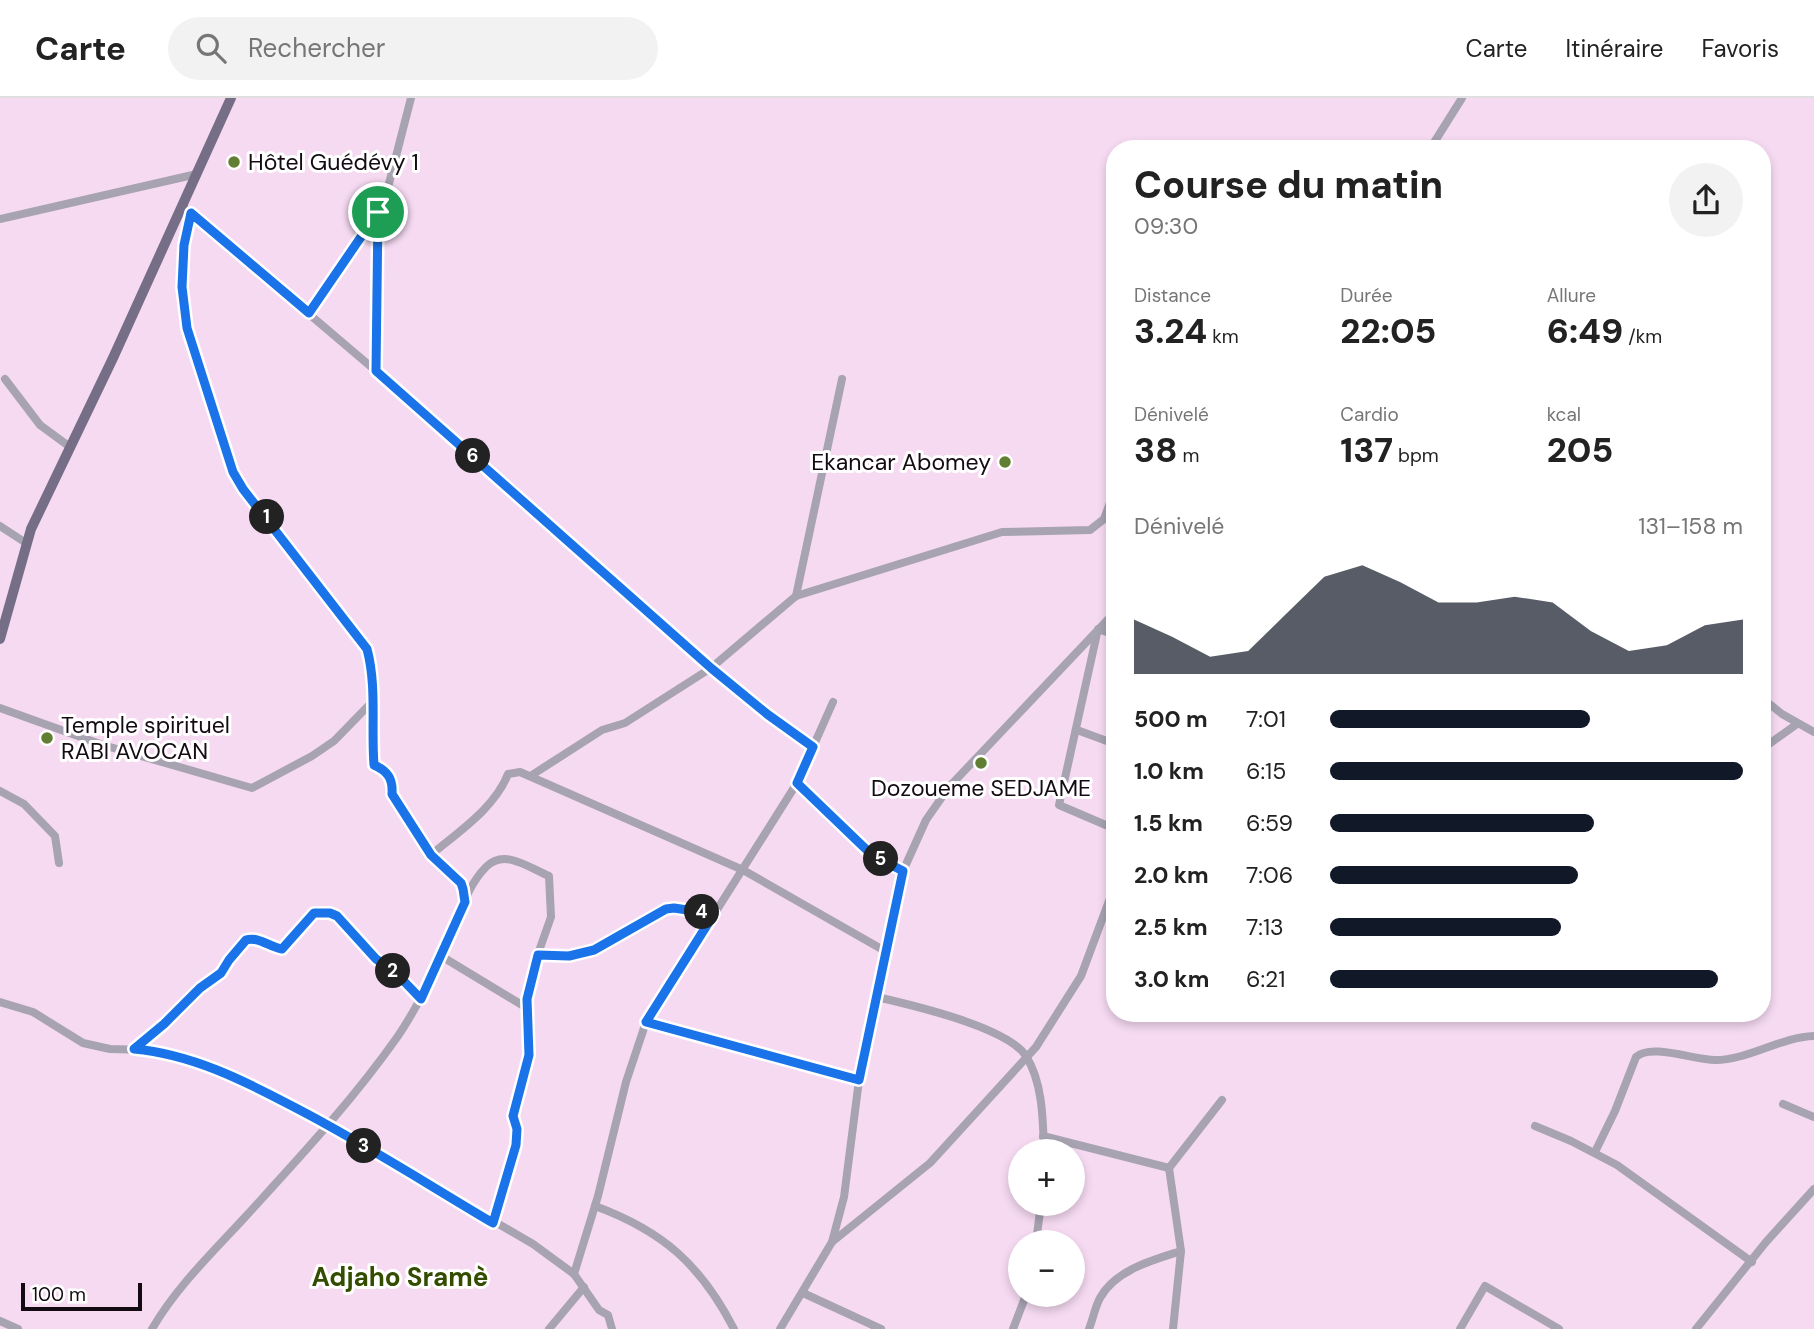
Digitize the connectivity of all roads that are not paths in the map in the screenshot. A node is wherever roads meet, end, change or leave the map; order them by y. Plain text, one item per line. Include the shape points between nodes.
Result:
1 (411, 98) edge
2 (1462, 98) edge
3 (228, 101) edge
4 (1436, 140) edge
5 (197, 174) junction
6 (186, 209) junction
7 (378, 212) junction
8 (0, 219) edge
9 (309, 313) junction
10 (376, 371) junction
11 (5, 379) dead end
12 (842, 379) dead end
13 (70, 447) junction
14 (1106, 514) edge
15 (0, 526) edge
16 (26, 543) junction
17 (796, 596) junction
18 (1106, 621) edge
19 (1098, 629) junction
20 (1106, 632) edge
21 (0, 639) edge
22 (711, 668) junction
23 (373, 701) junction
24 (833, 702) dead end
25 (1771, 705) edge
26 (0, 708) edge
27 (1797, 724) junction
28 (1077, 730) junction
29 (1814, 732) edge
30 (1106, 741) edge
31 (1771, 743) edge
32 (813, 747) junction
33 (532, 775) junction
34 (797, 783) junction
35 (0, 792) edge
36 (1106, 825) edge
37 (431, 855) junction
38 (59, 863) dead end
39 (743, 870) junction
40 (903, 871) junction
41 (465, 902) junction
42 (1106, 909) edge
43 (714, 914) junction
44 (885, 951) junction
45 (538, 955) junction
46 (442, 956) junction
47 (877, 997) junction
48 (421, 999) junction
49 (0, 1002) edge
50 (527, 1008) junction
51 (646, 1022) junction
52 (1814, 1036) edge
53 (134, 1049) junction
54 (1027, 1057) junction
55 (859, 1080) junction
56 (1222, 1100) dead end
57 (1783, 1104) dead end
58 (1814, 1117) edge
59 (328, 1125) junction
60 (1535, 1126) dead end
61 (1043, 1136) junction
62 (1043, 1139) edge
63 (1595, 1152) junction
64 (1169, 1168) junction
65 (1814, 1189) edge
66 (595, 1206) junction
67 (493, 1223) junction
68 (832, 1242) junction
69 (1181, 1251) junction
70 (1752, 1262) junction
71 (574, 1274) junction
72 (584, 1287) junction
73 (803, 1293) junction
74 (1021, 1307) edge
75 (0, 1321) edge
76 (18, 1329) edge
77 (152, 1329) edge
78 (549, 1329) edge
79 (612, 1329) edge
80 (734, 1329) edge
81 (780, 1329) edge
82 (881, 1329) edge
83 (1013, 1329) edge
84 (1089, 1329) edge
85 (1173, 1329) edge
86 (1461, 1329) edge
87 (1559, 1329) edge
88 (1696, 1329) edge

1 - 7 street
2 - 4 street
3 - 5 main road
5 - 6 main road
5 - 8 street
6 - 9 street
6 - 13 main road
6 - 23 street via 187,328 225,451 237,481 362,641 370,659
7 - 9 street
7 - 10 street
9 - 10 street
10 - 22 street
11 - 13 street via 40,425
12 - 17 street
13 - 16 main road
14 - 17 street via 1090,530 1002,532
15 - 16 street
16 - 21 main road
17 - 22 street
18 - 19 street
19 - 20 street
19 - 28 street
19 - 40 street via 949,787 926,820
22 - 32 street
22 - 33 street
23 - 26 street via 312,757 252,788 103,745
23 - 37 street via 374,765 385,770 393,784 392,794
24 - 32 street
25 - 27 street
27 - 29 street
27 - 31 street
28 - 30 street
28 - 36 street via 1059,805
32 - 34 street
33 - 37 street via 508,774 485,808
33 - 39 street
34 - 39 street
34 - 40 street via 872,855
35 - 38 street via 24,804 55,836
37 - 41 street via 461,883
39 - 43 street
39 - 44 street
40 - 44 street
41 - 45 street via 471,885 493,861 514,860 549,876 551,917
41 - 46 street
42 - 54 street via 1081,976
43 - 45 street via 666,909 594,950 569,956
43 - 51 street
44 - 47 street
45 - 50 street
46 - 48 street
46 - 50 street
47 - 54 street via 971,1024 1017,1046
47 - 55 street
48 - 53 street via 337,916 322,911 314,913 282,949 257,939 246,940 221,973
48 - 59 street
49 - 53 street via 33,1012 83,1043
50 - 67 street via 529,1055 513,1116 516,1145
51 - 55 street
51 - 66 street
52 - 63 street via 1718,1060 1641,1053
53 - 59 street via 218,1070
54 - 61 street via 1038,1088
54 - 68 street via 930,1163
55 - 68 street via 844,1197
56 - 64 street
57 - 58 street
59 - 67 street
59 - 77 street via 181,1288
60 - 63 street
61 - 62 street
61 - 64 street
63 - 70 street
64 - 69 street
65 - 70 street
66 - 71 street
66 - 80 street via 637,1224 690,1262
67 - 71 street via 533,1244
68 - 73 street
69 - 84 street via 1117,1279 1100,1298
69 - 85 street
70 - 88 street
71 - 72 street
72 - 78 street
72 - 79 street via 598,1310 608,1315
73 - 81 street
73 - 82 street
74 - 83 street
75 - 76 street
86 - 87 street via 1485,1286

